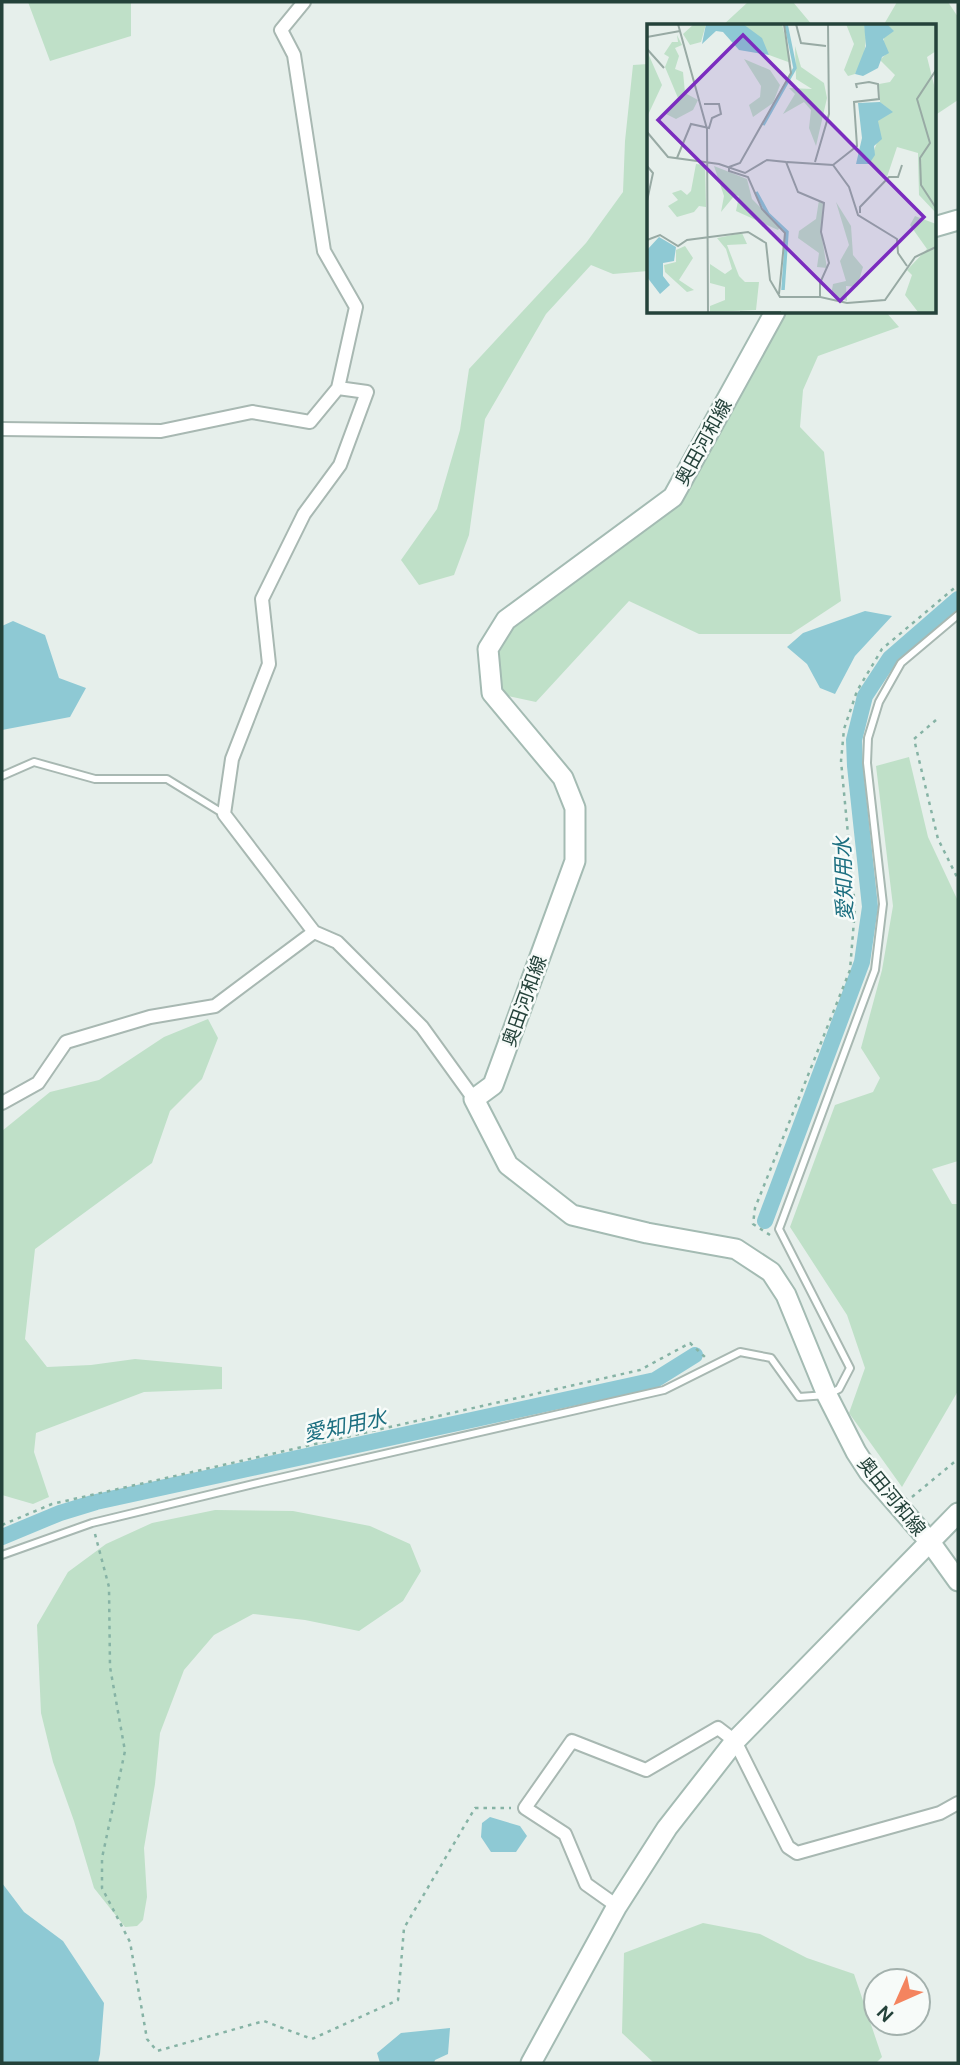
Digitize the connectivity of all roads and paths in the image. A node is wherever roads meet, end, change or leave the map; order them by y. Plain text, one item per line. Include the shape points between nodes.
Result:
1 (304, 2) edge
2 (958, 220) edge
3 (936, 227) edge
4 (774, 313) edge
5 (338, 388) junction
6 (2, 429) edge
7 (958, 585) edge
8 (958, 615) edge
9 (936, 720) dead end
10 (2, 776) edge
11 (224, 814) junction
12 (958, 879) edge
13 (314, 932) junction
14 (474, 1099) junction
15 (2, 1102) edge
16 (779, 1229) junction
17 (713, 1365) junction
18 (827, 1395) junction
19 (958, 1459) edge
20 (900, 1507) junction
21 (958, 1513) edge
22 (92, 1523) junction
23 (2, 1525) edge
24 (930, 1542) junction
25 (2, 1555) edge
26 (958, 1581) edge
27 (735, 1741) junction
28 (958, 1803) edge
29 (525, 1808) junction
30 (617, 1906) junction
31 (531, 2063) edge

1 - 5 street via 281,30 294,55 324,251 356,307
2 - 3 main road
4 - 14 main road, 奥田河和線 via 673,497 506,620 488,649 492,693 563,778 575,808 575,862 493,1085
5 - 6 street via 310,422 252,412 160,431
5 - 11 street via 368,392 340,465 304,514 262,599 269,664 232,759
7 - 16 path via 882,649 857,691 844,729 841,761 855,908 850,970 755,1209 753,1224 770,1235
8 - 16 lane via 901,663 879,702 868,738 883,904 875,970
9 - 12 path via 914,739 938,839
10 - 11 lane via 33,762 95,779 167,779
11 - 13 street
13 - 14 street via 337,942 422,1027
13 - 15 street via 215,1006 150,1017 66,1042 38,1083
14 - 18 main road, 奥田河和線 via 508,1165 572,1215 736,1249 771,1272 786,1296
16 - 18 lane via 850,1368 839,1389
17 - 18 lane via 740,1352 771,1358 799,1397
17 - 22 lane via 664,1390
17 - 23 path via 690,1343 640,1370 52,1504
18 - 20 main road, 奥田河和線 via 869,1472
19 - 20 path
20 - 24 main road, 奥田河和線
21 - 24 main road
22 - 25 lane
22 - 29 path via 109,1587 110,1667 125,1751 102,1858 102,1888 130,1942 147,2039 157,2051 264,2021 312,2039 398,2000 404,1928 475,1808
24 - 26 main road, 奥田河和線
24 - 27 main road
27 - 28 street via 788,1847 797,1853 940,1813
27 - 29 street via 718,1728 646,1770 572,1741
27 - 30 main road via 667,1828
29 - 30 street via 565,1834 586,1884
30 - 31 main road

